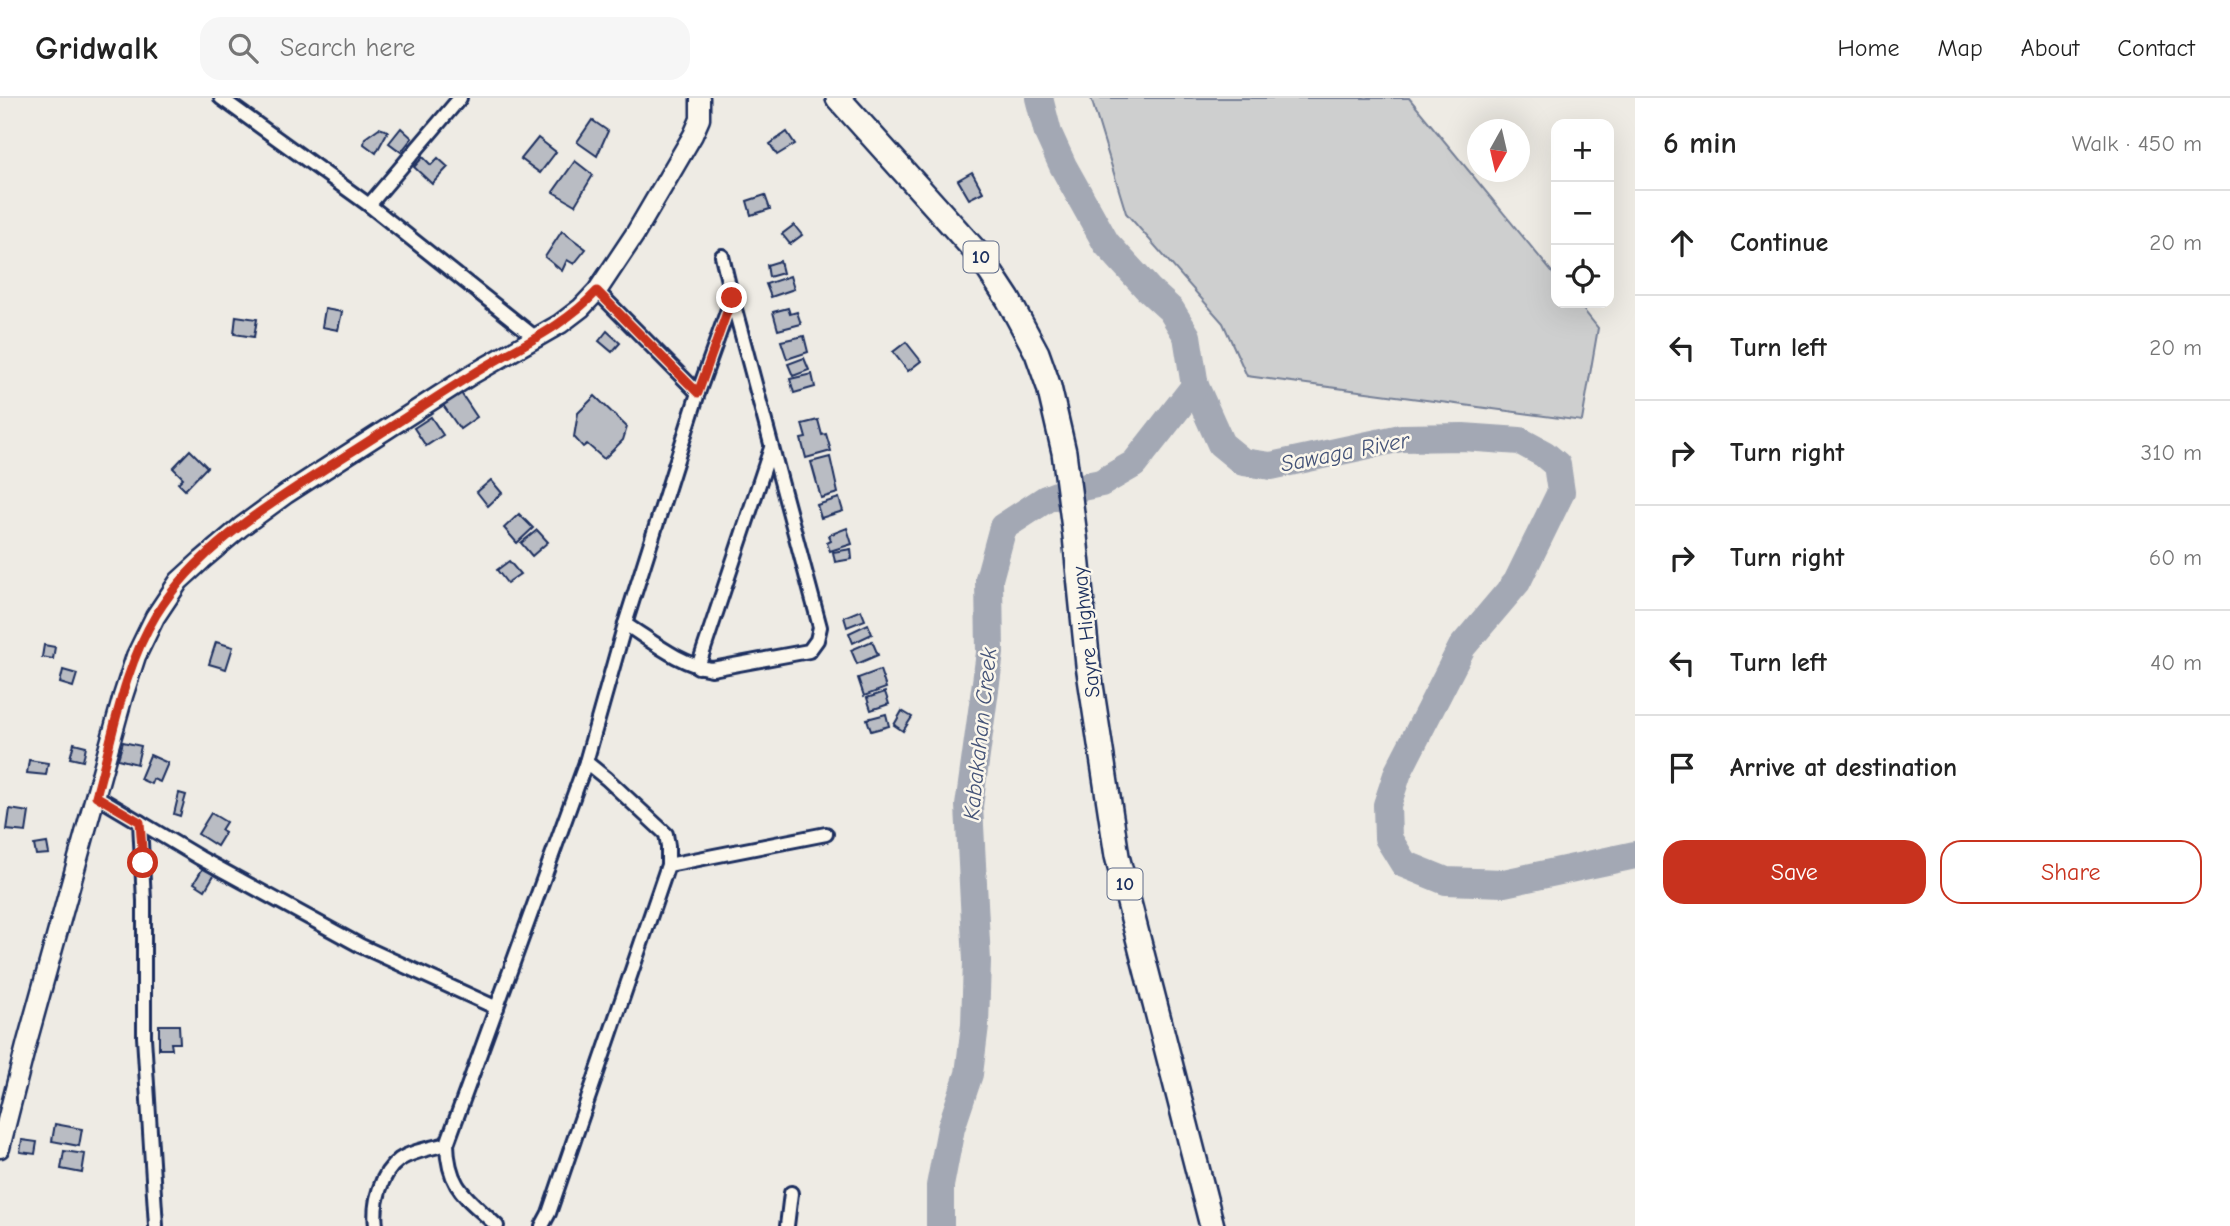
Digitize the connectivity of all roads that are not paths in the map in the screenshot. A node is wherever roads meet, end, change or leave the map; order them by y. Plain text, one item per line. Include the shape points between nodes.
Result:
1 (221, 98) edge
2 (460, 98) edge
3 (699, 98) edge
4 (838, 98) edge
5 (369, 205) junction
6 (722, 256) dead end
7 (597, 291) junction
8 (732, 298) junction
9 (536, 338) junction
10 (698, 393) junction
11 (772, 447) junction
12 (625, 624) junction
13 (698, 667) junction
14 (586, 762) junction
15 (96, 796) junction
16 (140, 822) junction
17 (827, 834) dead end
18 (668, 865) junction
19 (496, 1008) junction
20 (447, 1144) junction
21 (0, 1148) edge
22 (791, 1193) dead end
23 (156, 1226) edge
24 (376, 1226) edge
25 (497, 1226) edge
26 (542, 1226) edge
27 (787, 1226) edge
28 (1212, 1226) edge

1 - 5 street
2 - 5 street
3 - 7 street via 700,119 694,135
4 - 28 highway, Sayre Highway / 10 via 979,255 1037,353 1049,387 1064,452 1088,665 1117,856
5 - 9 street
6 - 8 street
7 - 9 street via 571,316
7 - 10 street
8 - 10 street
8 - 11 street
9 - 15 street via 286,494 179,581 136,656
10 - 12 street
11 - 13 street
11 - 13 street via 820,627 817,640 809,650 790,656 712,669
12 - 13 street
12 - 14 street
14 - 18 street via 666,834
14 - 19 street
15 - 16 street
15 - 21 street
16 - 19 street via 361,946
16 - 23 street via 144,1037
17 - 18 street
18 - 26 street
19 - 20 street
20 - 24 street via 399,1160 386,1176 376,1202
20 - 25 street via 454,1184
22 - 27 street

